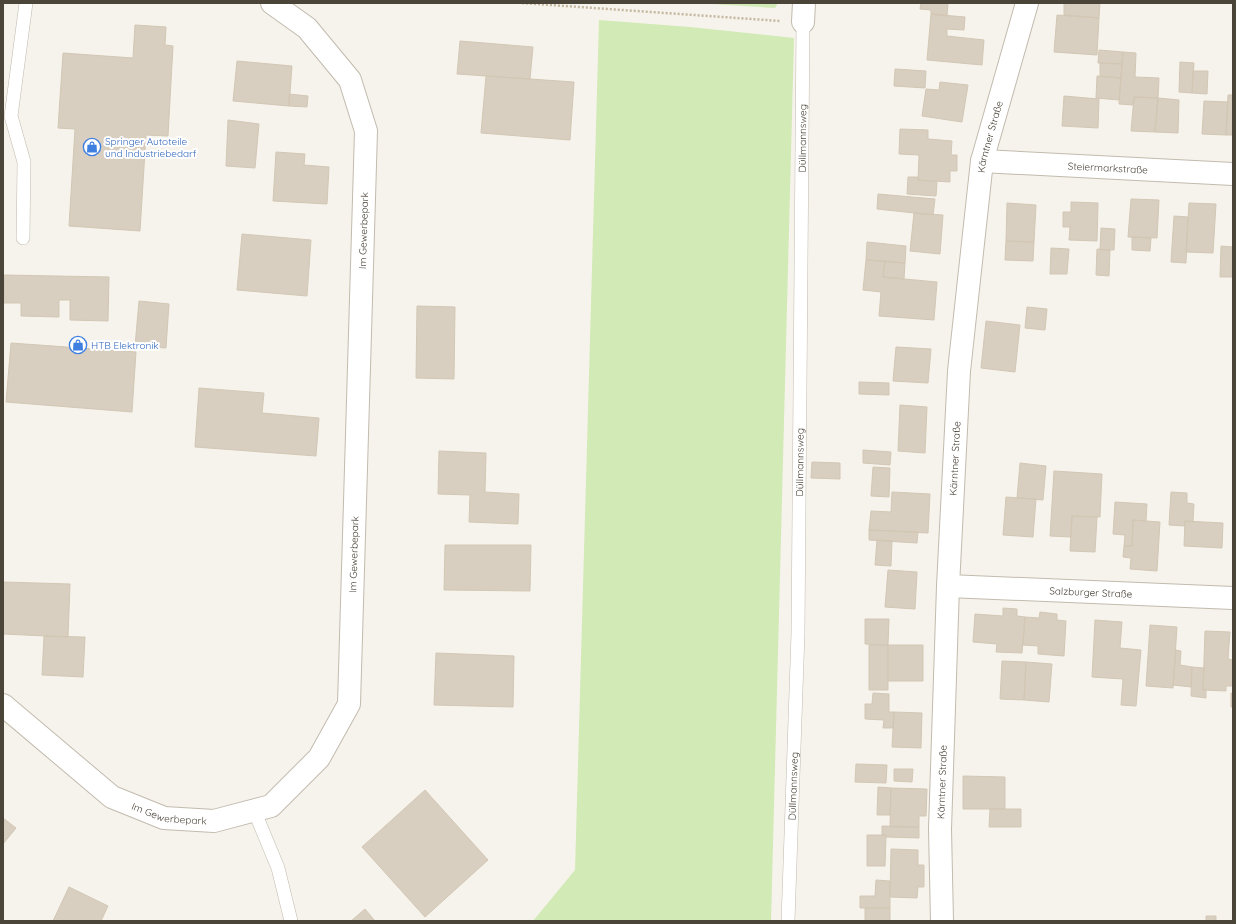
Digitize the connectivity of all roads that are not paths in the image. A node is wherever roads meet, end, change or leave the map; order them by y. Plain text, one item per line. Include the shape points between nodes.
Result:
1 (26, 3) edge
2 (272, 3) edge
3 (1027, 3) edge
4 (803, 13) edge
5 (982, 160) junction
6 (1233, 174) edge
7 (23, 238) dead end
8 (948, 586) junction
9 (1233, 598) edge
10 (3, 705) edge
11 (254, 810) junction
12 (290, 921) edge
13 (788, 921) edge
14 (942, 921) edge

1 - 7 lane via 12,116 24,162
2 - 11 street, Im Gewerbepark via 307,28 350,80 366,131 349,704 319,758 271,806
3 - 5 street, Kärntner Straße
4 - 13 lane, Düllmannsweg via 798,633
5 - 6 street, Steiermarkstraße
5 - 8 street, Kärntner Straße via 959,371
8 - 9 street, Salzburger Straße
8 - 14 street, Kärntner Straße via 940,829
10 - 11 street, Im Gewerbepark via 112,797 164,818 214,820
11 - 12 lane via 278,868

